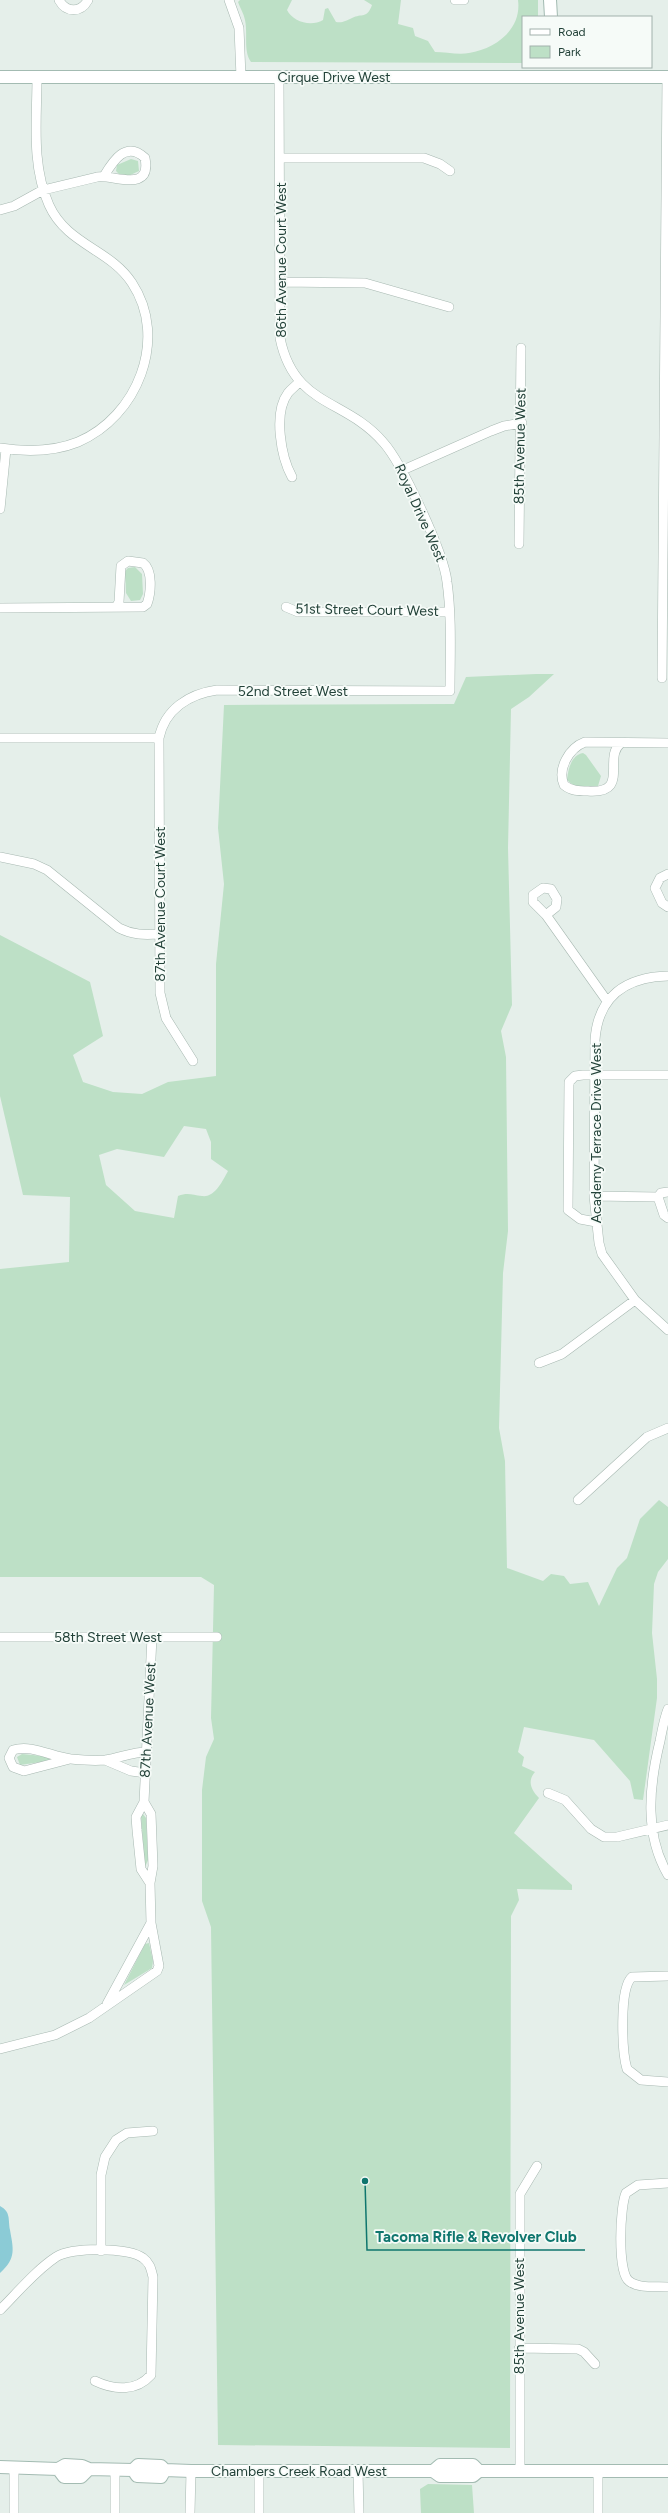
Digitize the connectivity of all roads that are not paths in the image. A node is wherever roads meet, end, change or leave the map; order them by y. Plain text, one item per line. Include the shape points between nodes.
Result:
1 (59, 0) edge
2 (88, 0) edge
3 (229, 0) edge
4 (455, 0) edge
5 (464, 0) edge
6 (550, 0) edge
7 (551, 16) edge
8 (550, 72) edge
9 (0, 76) edge
10 (37, 77) junction
11 (240, 77) junction
12 (279, 77) junction
13 (667, 77) edge
14 (281, 158) junction
15 (450, 171) dead end
16 (104, 176) junction
17 (43, 190) junction
18 (0, 210) edge
19 (280, 282) junction
20 (449, 307) dead end
21 (521, 348) dead end
22 (300, 382) junction
23 (522, 423) junction
24 (3, 449) edge
25 (403, 470) junction
26 (292, 477) dead end
27 (0, 509) edge
28 (518, 544) dead end
29 (116, 607) junction
30 (286, 607) dead end
31 (0, 608) edge
32 (449, 612) junction
33 (662, 678) dead end
34 (450, 691) joint
35 (0, 738) edge
36 (159, 738) junction
37 (621, 743) junction
38 (668, 743) edge
39 (0, 857) edge
40 (668, 874) edge
41 (668, 907) edge
42 (546, 915) dead end
43 (160, 934) junction
44 (668, 976) edge
45 (607, 1001) junction
46 (193, 1061) dead end
47 (668, 1075) edge
48 (596, 1077) junction
49 (668, 1192) edge
50 (594, 1196) junction
51 (658, 1197) junction
52 (668, 1218) edge
53 (596, 1222) junction
54 (635, 1300) junction
55 (668, 1330) edge
56 (539, 1363) dead end
57 (668, 1428) edge
58 (578, 1500) dead end
59 (0, 1637) edge
60 (152, 1637) junction
61 (217, 1637) dead end
62 (668, 1709) edge
63 (147, 1752) junction
64 (70, 1759) junction
65 (105, 1760) junction
66 (146, 1774) junction
67 (548, 1793) dead end
68 (144, 1802) junction
69 (668, 1825) edge
70 (652, 1827) junction
71 (668, 1875) edge
72 (150, 1883) junction
73 (151, 1923) junction
74 (668, 1976) edge
75 (105, 2006) junction
76 (0, 2050) edge
77 (668, 2082) edge
78 (153, 2131) dead end
79 (537, 2166) dead end
80 (668, 2183) edge
81 (101, 2251) junction
82 (668, 2287) edge
83 (0, 2310) edge
84 (519, 2348) junction
85 (595, 2364) dead end
86 (95, 2381) dead end
87 (0, 2467) edge
88 (14, 2467) junction
89 (115, 2470) junction
90 (191, 2471) junction
91 (259, 2471) junction
92 (358, 2471) junction
93 (520, 2471) junction
94 (598, 2472) junction
95 (668, 2472) edge
96 (14, 2513) edge
97 (115, 2513) edge
98 (190, 2513) edge
99 (259, 2513) edge
100 (359, 2513) edge
101 (598, 2513) edge

1 - 2 street via 61,5 71,10 82,8
3 - 11 street via 239,28
4 - 5 street
6 - 7 street
8 - 12 street, Cirque Drive West
8 - 13 street, Cirque Drive West
9 - 10 street, Cirque Drive West
10 - 11 street, Cirque Drive West
10 - 17 street via 37,162
11 - 12 street, Cirque Drive West
12 - 14 street, 86th Avenue Court West
13 - 33 street
14 - 15 street via 424,158
14 - 19 street, 86th Avenue Court West
16 - 16 street via 116,157 127,152 141,154 145,158 146,171 143,175 129,181
16 - 17 street
17 - 18 street
17 - 24 street via 54,214 67,230 83,244 111,260 131,282 144,309 147,351 139,380 130,398 96,433 50,450
19 - 20 street via 365,284
19 - 22 street, 86th Avenue Court West via 280,338 286,358
21 - 23 street, 85th Avenue West
22 - 25 street, Royal Drive West via 318,398 366,425 384,442
22 - 26 street via 288,393 282,409 282,456
23 - 25 street via 491,431
23 - 28 street, 85th Avenue West
24 - 27 street
25 - 32 street, Royal Drive West via 440,557 447,580
29 - 29 street via 119,602 121,566 128,561 143,563 149,570 147,604 138,607
29 - 31 street
30 - 32 street, 51st Street Court West via 298,612
32 - 34 street, Royal Drive West
34 - 36 street, 52nd Street West via 205,692 180,704 171,712 161,726
35 - 36 street
36 - 43 street, 87th Avenue Court West
37 - 37 street via 615,752 614,780 609,787 595,792 574,790 564,785 562,767 580,744 590,741
37 - 38 street
39 - 43 street via 28,862 47,870 124,931 140,936
40 - 41 street via 660,878 655,888 662,903
42 - 45 street
43 - 46 street, 87th Avenue Court West via 162,1006 178,1040
44 - 45 street, Academy Terrace Drive West via 647,977 620,989
45 - 48 street, Academy Terrace Drive West via 596,1030
47 - 48 street
48 - 50 street, Academy Terrace Drive West
48 - 53 street via 575,1076 569,1082 566,1192 568,1210 572,1215
49 - 51 street via 661,1193
50 - 51 street
50 - 53 street, Academy Terrace Drive West
51 - 52 street via 664,1215
53 - 54 street, Academy Terrace Drive West via 602,1254
54 - 55 street, Academy Terrace Drive West
54 - 56 street via 562,1354
57 - 58 street via 647,1437
59 - 60 street, 58th Street West
60 - 61 street, 58th Street West
60 - 63 street, 87th Avenue West
62 - 70 street via 651,1786
63 - 65 street via 134,1752
63 - 66 street, 87th Avenue West
64 - 64 street via 28,1748 13,1750 9,1758 13,1767 24,1771
64 - 65 street
65 - 66 street via 131,1771
66 - 68 street, 87th Avenue West
67 - 70 street via 565,1800 591,1829 604,1837 617,1837
68 - 72 street, 87th Avenue West via 151,1814 154,1866
68 - 72 street, 87th Avenue West via 136,1817 136,1830 141,1869
69 - 70 street
70 - 71 street via 659,1856
72 - 73 street, 87th Avenue West
73 - 75 street
73 - 75 street, 87th Avenue West via 160,1966 158,1971
74 - 77 street via 630,1978 624,1990 624,2054 627,2069 646,2082
75 - 76 street via 89,2018 55,2035
78 - 81 street via 127,2133 116,2140 105,2157 102,2175
79 - 84 street, 85th Avenue West via 520,2194
80 - 82 street via 638,2185 626,2193 622,2207 621,2253 626,2279 636,2285
81 - 83 street via 77,2251 57,2257 39,2271
81 - 86 street via 136,2254 145,2260 152,2270 152,2369 145,2382 135,2388 107,2386
84 - 85 street via 578,2349
84 - 93 street, 85th Avenue West
87 - 88 street, Chambers Creek Road West
88 - 89 street, Chambers Creek Road West via 58,2469 65,2465 82,2466 89,2470
88 - 96 street
89 - 90 street, Chambers Creek Road West via 161,2466 166,2470
89 - 97 street
90 - 91 street, Chambers Creek Road West
90 - 98 street
91 - 92 street, Chambers Creek Road West
91 - 99 street
92 - 93 street, Chambers Creek Road West via 433,2471 440,2465 473,2465 479,2471
92 - 100 street
93 - 94 street, Chambers Creek Road West
94 - 95 street, Chambers Creek Road West
94 - 101 street

